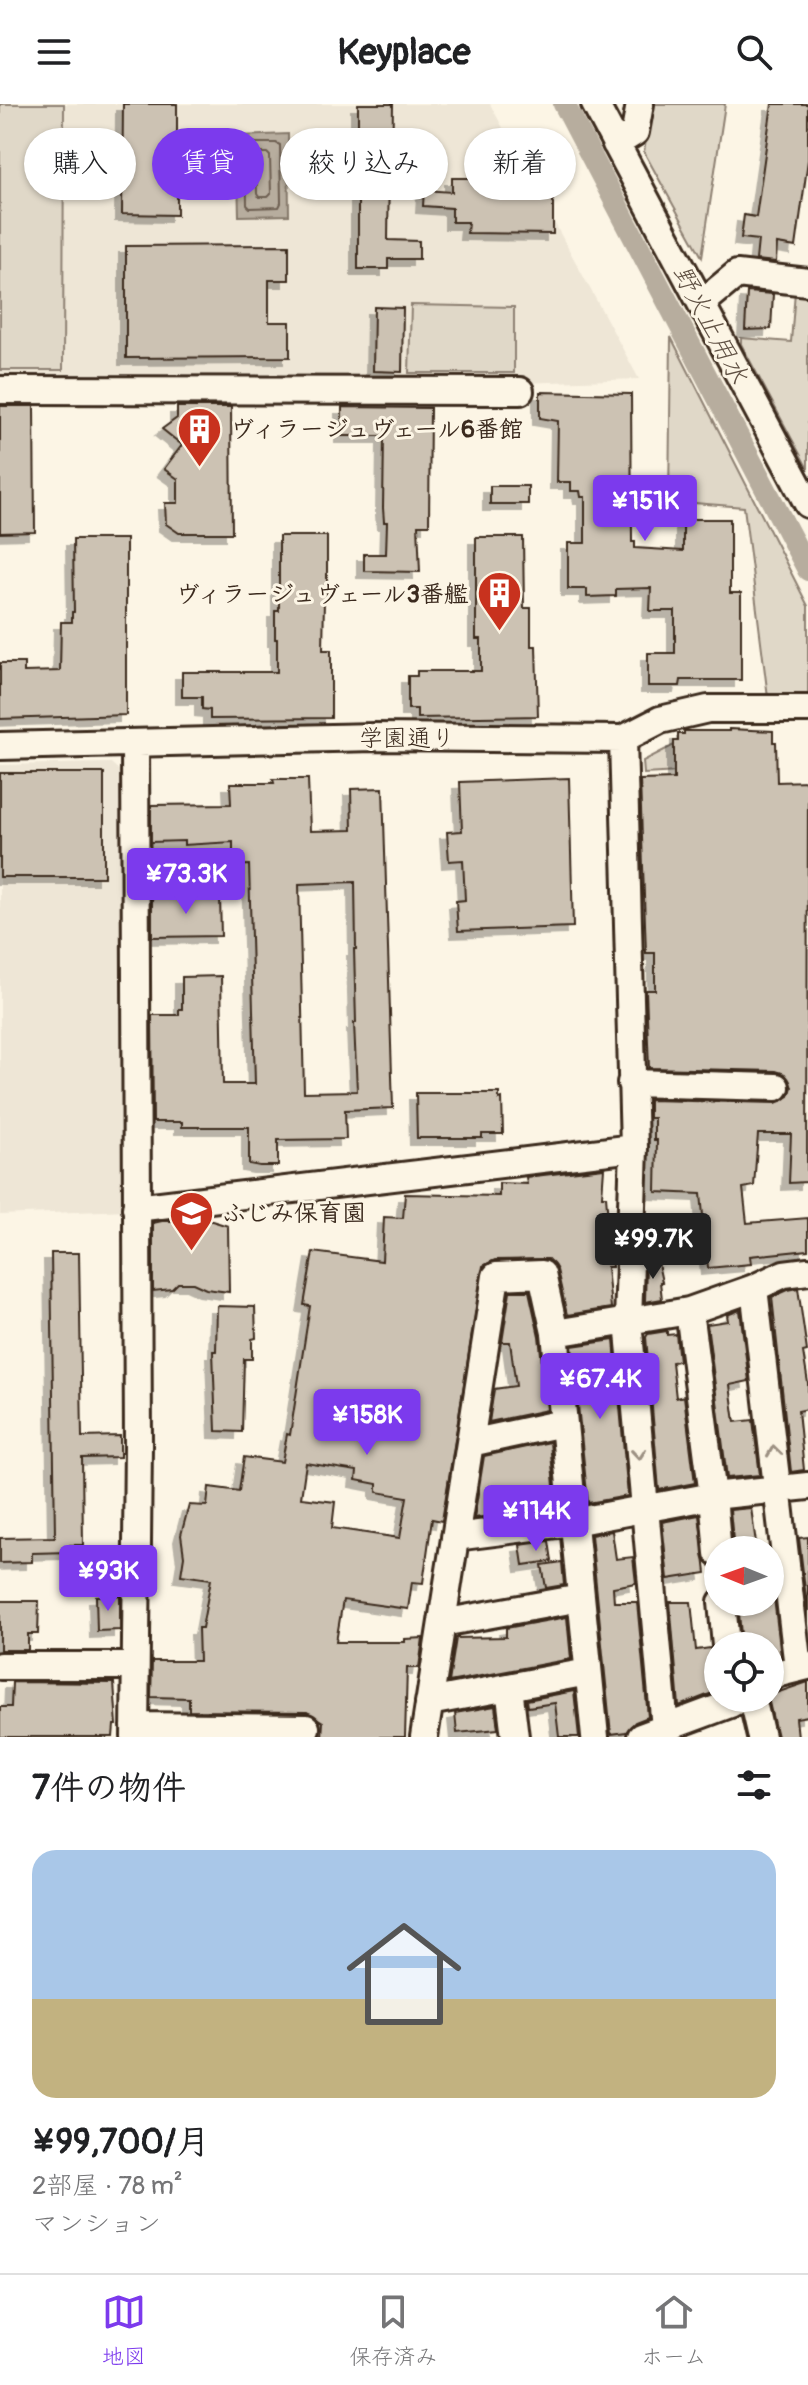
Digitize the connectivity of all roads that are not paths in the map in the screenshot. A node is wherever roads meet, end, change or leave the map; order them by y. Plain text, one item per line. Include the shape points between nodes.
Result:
1 (595, 104) edge
2 (640, 104) edge
3 (616, 144) junction
4 (808, 282) edge
5 (702, 303) junction
6 (0, 390) edge
7 (520, 391) dead end
8 (808, 504) edge
9 (808, 709) edge
10 (623, 739) junction
11 (135, 743) junction
12 (0, 746) edge
13 (631, 1083) junction
14 (776, 1087) dead end
15 (634, 1148) junction
16 (136, 1208) junction
17 (808, 1271) edge
18 (754, 1288) junction
19 (689, 1311) junction
20 (628, 1321) junction
21 (555, 1333) junction
22 (563, 1423) junction
23 (470, 1443) junction
24 (808, 1486) edge
25 (779, 1488) junction
26 (713, 1496) junction
27 (644, 1507) junction
28 (573, 1522) junction
29 (717, 1536) edge
30 (455, 1537) junction
31 (581, 1598) junction
32 (442, 1623) junction
33 (0, 1666) edge
34 (135, 1666) junction
35 (803, 1667) edge
36 (588, 1672) junction
37 (784, 1674) edge
38 (509, 1687) junction
39 (429, 1702) junction
40 (707, 1712) edge
41 (745, 1712) edge
42 (306, 1728) dead end
43 (135, 1731) edge
44 (648, 1735) edge
45 (424, 1737) edge
46 (515, 1737) edge
47 (595, 1737) edge
48 (761, 1737) edge

1 - 3 street
2 - 3 street via 635,132
3 - 5 street
4 - 5 street via 737,274
5 - 8 street
6 - 7 street
9 - 10 street, 学園通り via 708,709 660,720
10 - 11 street, 学園通り via 375,737
10 - 13 street
11 - 12 street, 学園通り
11 - 16 street
13 - 14 street
13 - 15 street
15 - 16 street
15 - 20 street
16 - 34 street
17 - 18 street via 784,1274
18 - 19 street
25 -> 18 street
19 - 20 street
19 - 26 street
20 - 21 street
20 -> 27 street
21 - 22 street
21 - 23 street via 542,1274 496,1276
22 - 23 street
22 - 28 street
23 - 30 street
24 - 25 street
25 - 26 street
25 - 35 street
26 - 27 street
26 - 29 street
27 - 28 street
27 - 44 street
28 - 30 street
28 - 31 street
30 - 32 street
31 - 32 street
31 - 36 street
32 - 39 street
33 - 34 street
34 - 43 street
35 - 37 street
36 - 38 street
36 - 47 street
38 - 39 street
38 - 46 street
39 - 45 street
40 - 44 street
41 - 48 street
42 - 43 street

